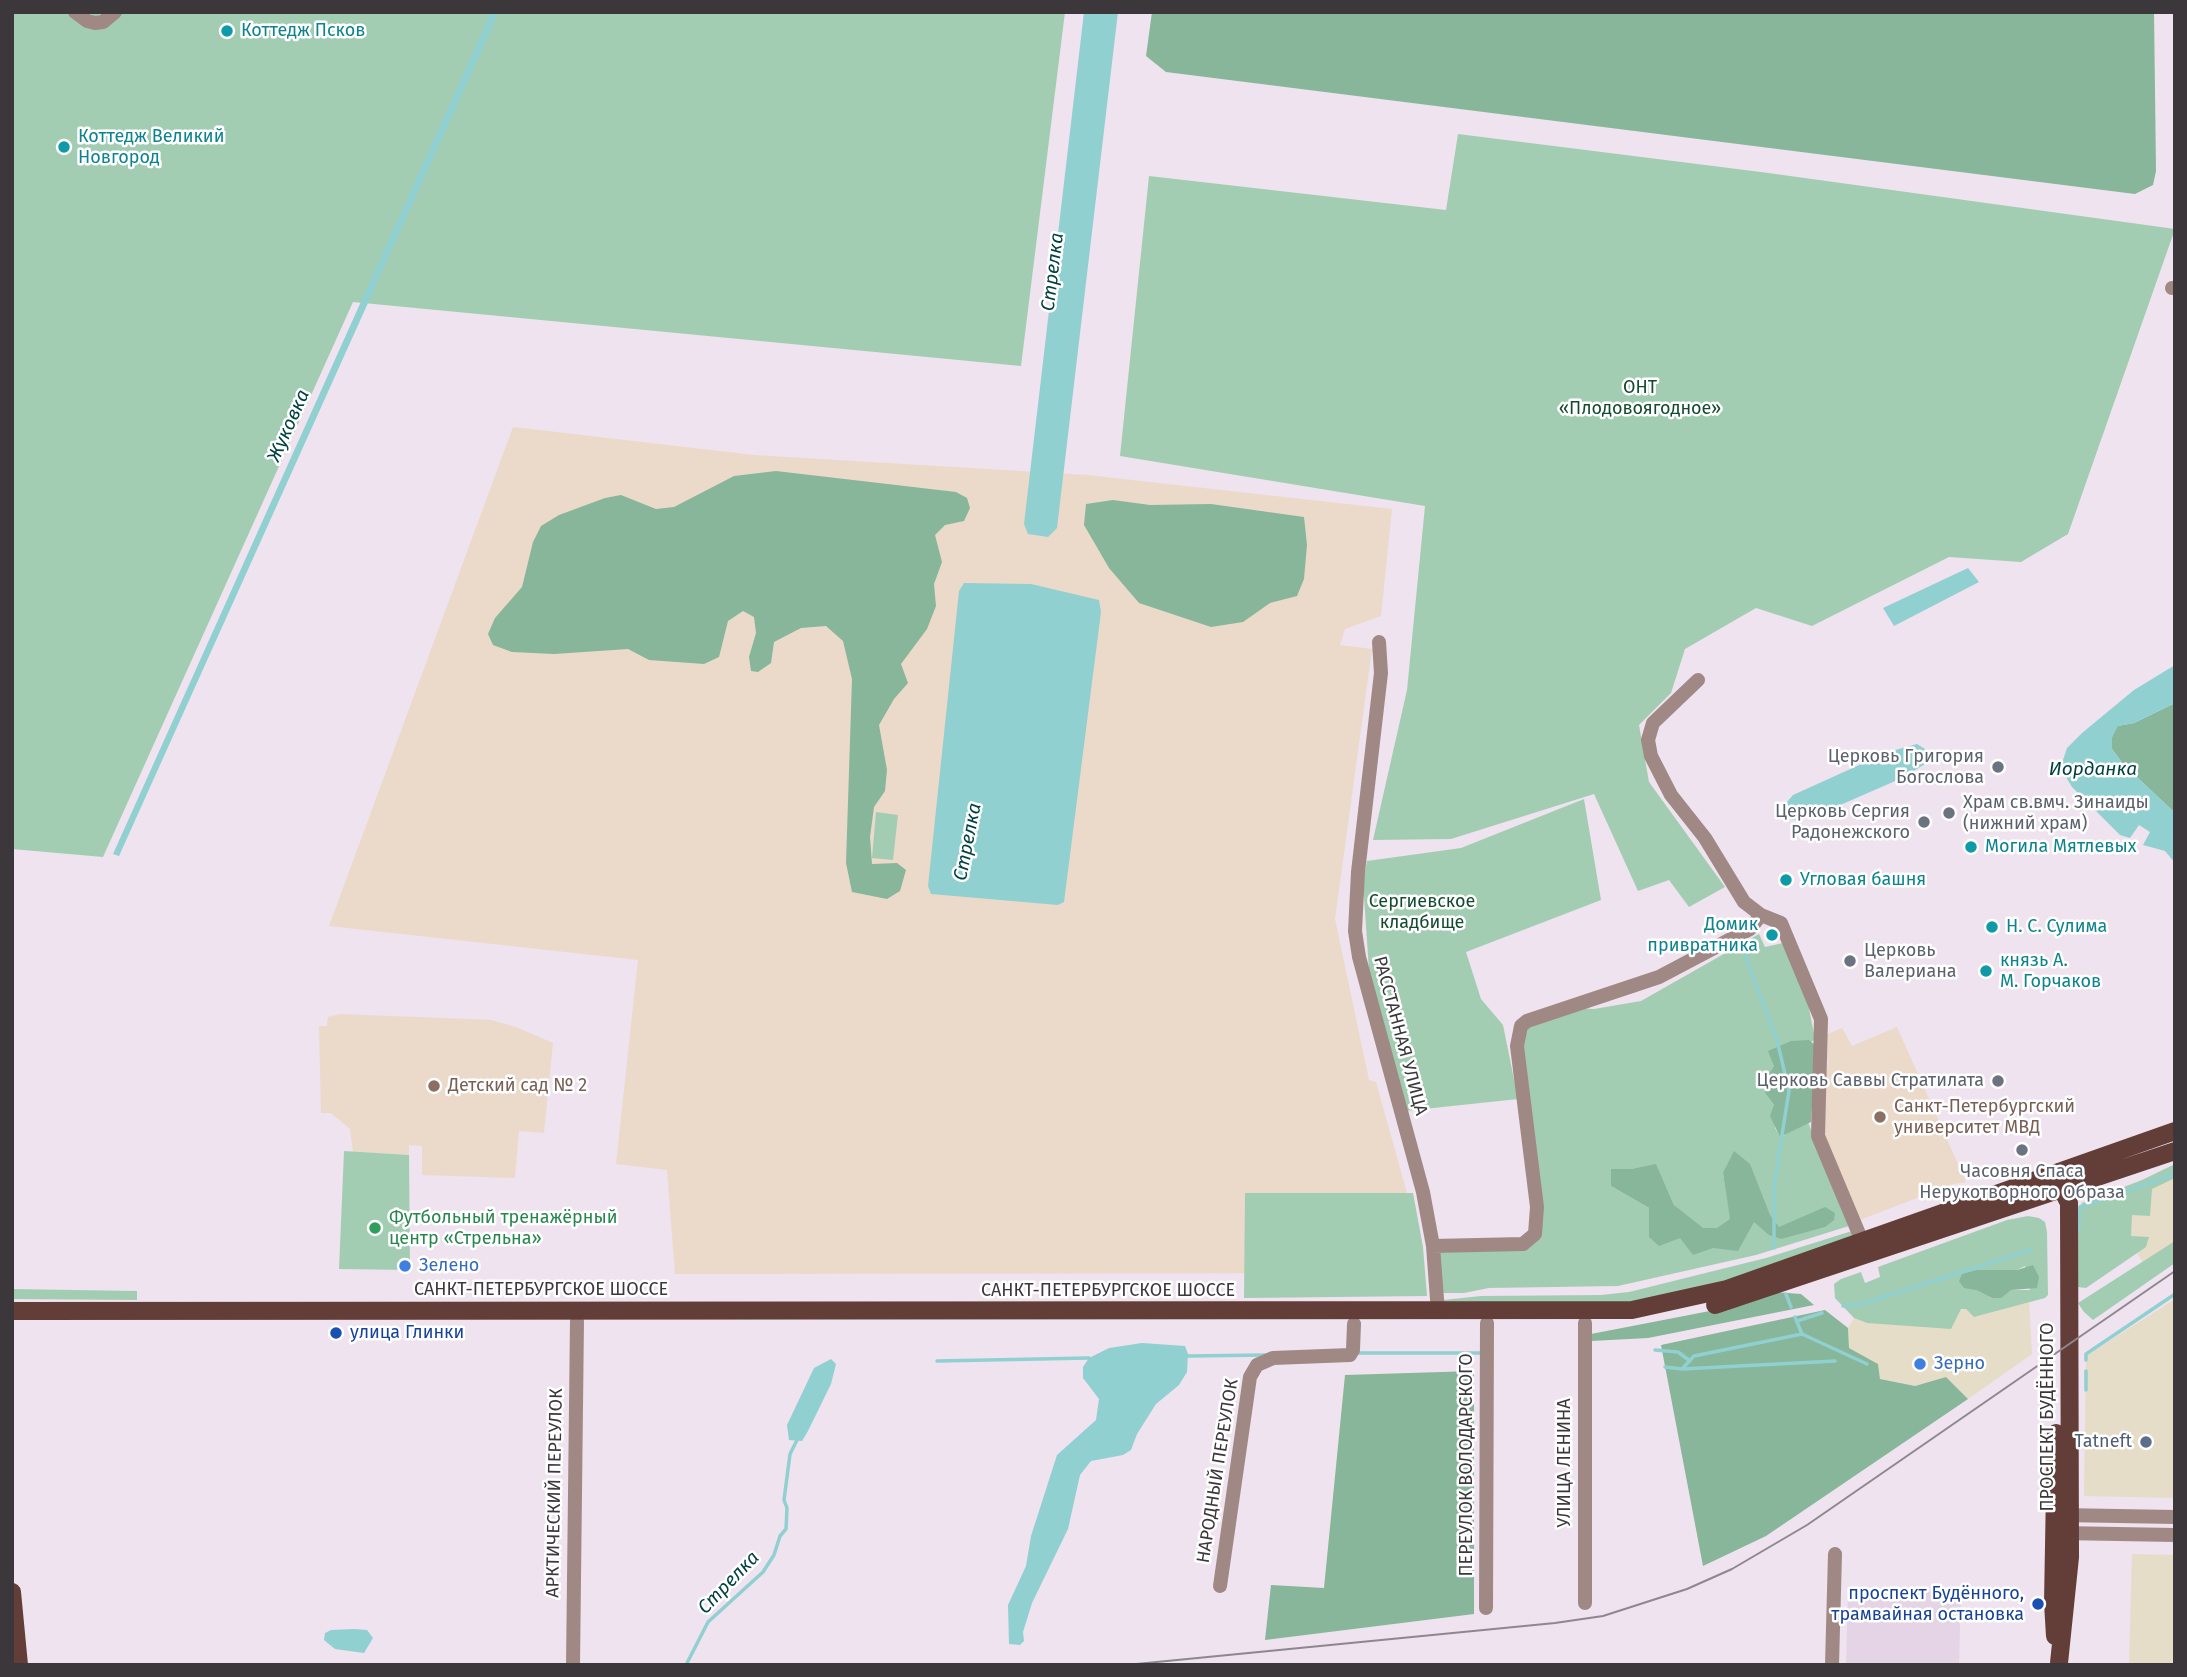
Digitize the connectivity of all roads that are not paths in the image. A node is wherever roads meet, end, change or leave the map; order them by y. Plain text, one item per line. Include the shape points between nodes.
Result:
1 (75, 12) edge
2 (115, 12) edge
3 (1379, 642) dead end
4 (1698, 680) dead end
5 (1761, 915) junction
6 (2175, 1131) edge
7 (2175, 1151) edge
8 (2057, 1185) junction
9 (1862, 1241) junction
10 (1433, 1246) junction
11 (12, 1311) edge
12 (1438, 1312) junction
13 (577, 1321) junction
14 (12, 1323) edge
15 (1487, 1323) junction
16 (1585, 1323) junction
17 (1354, 1324) junction
18 (2175, 1517) edge
19 (2062, 1524) junction
20 (2175, 1535) edge
21 (1835, 1554) dead end
22 (1220, 1586) dead end
23 (12, 1592) edge
24 (1585, 1603) dead end
25 (1486, 1608) dead end
26 (2059, 1664) edge
27 (19, 1665) edge
28 (573, 1665) edge
29 (1832, 1665) edge

1 - 2 street via 94,23
3 - 10 street, РАССТАННАЯ УЛИЦА via 1381,673 1358,872 1356,931
4 - 5 street via 1653,723 1648,740 1651,756 1671,795 1705,838 1744,902
5 - 9 street via 1781,922 1821,1019 1818,1136
5 - 10 street via 1750,929 1659,978 1521,1026 1517,1045 1536,1207 1535,1234 1522,1244
6 - 8 main road, САНКТ-ПЕТЕРБУРГСКОЕ ШОССЕ
7 - 8 main road, САНКТ-ПЕТЕРБУРГСКОЕ ШОССЕ
8 - 9 main road, САНКТ-ПЕТЕРБУРГСКОЕ ШОССЕ
8 - 16 main road, САНКТ-ПЕТЕРБУРГСКОЕ ШОССЕ via 1743,1297 1660,1317
8 - 19 main road, ПРОСПЕКТ БУДЁННОГО
9 - 12 main road, САНКТ-ПЕТЕРБУРГСКОЕ ШОССЕ via 1727,1289 1664,1305 1611,1312
10 - 12 street, РАССТАННАЯ УЛИЦА
11 - 12 main road, САНКТ-ПЕТЕРБУРГСКОЕ ШОССЕ
13 - 14 main road, САНКТ-ПЕТЕРБУРГСКОЕ ШОССЕ
13 - 17 main road, САНКТ-ПЕТЕРБУРГСКОЕ ШОССЕ
13 - 28 street, АРКТИЧЕСКИЙ ПЕРЕУЛОК
15 - 16 main road, САНКТ-ПЕТЕРБУРГСКОЕ ШОССЕ
15 - 17 main road, САНКТ-ПЕТЕРБУРГСКОЕ ШОССЕ
15 - 25 street, ПЕРЕУЛОК ВОЛОДАРСКОГО
16 - 24 street, УЛИЦА ЛЕНИНА
17 - 22 street, НАРОДНЫЙ ПЕРЕУЛОК via 1350,1355 1273,1358 1257,1365 1250,1377
18 - 19 street
19 - 20 street
19 - 26 main road, ПРОСПЕКТ БУДЁННОГО via 2053,1603
21 - 29 street
23 - 27 main road

